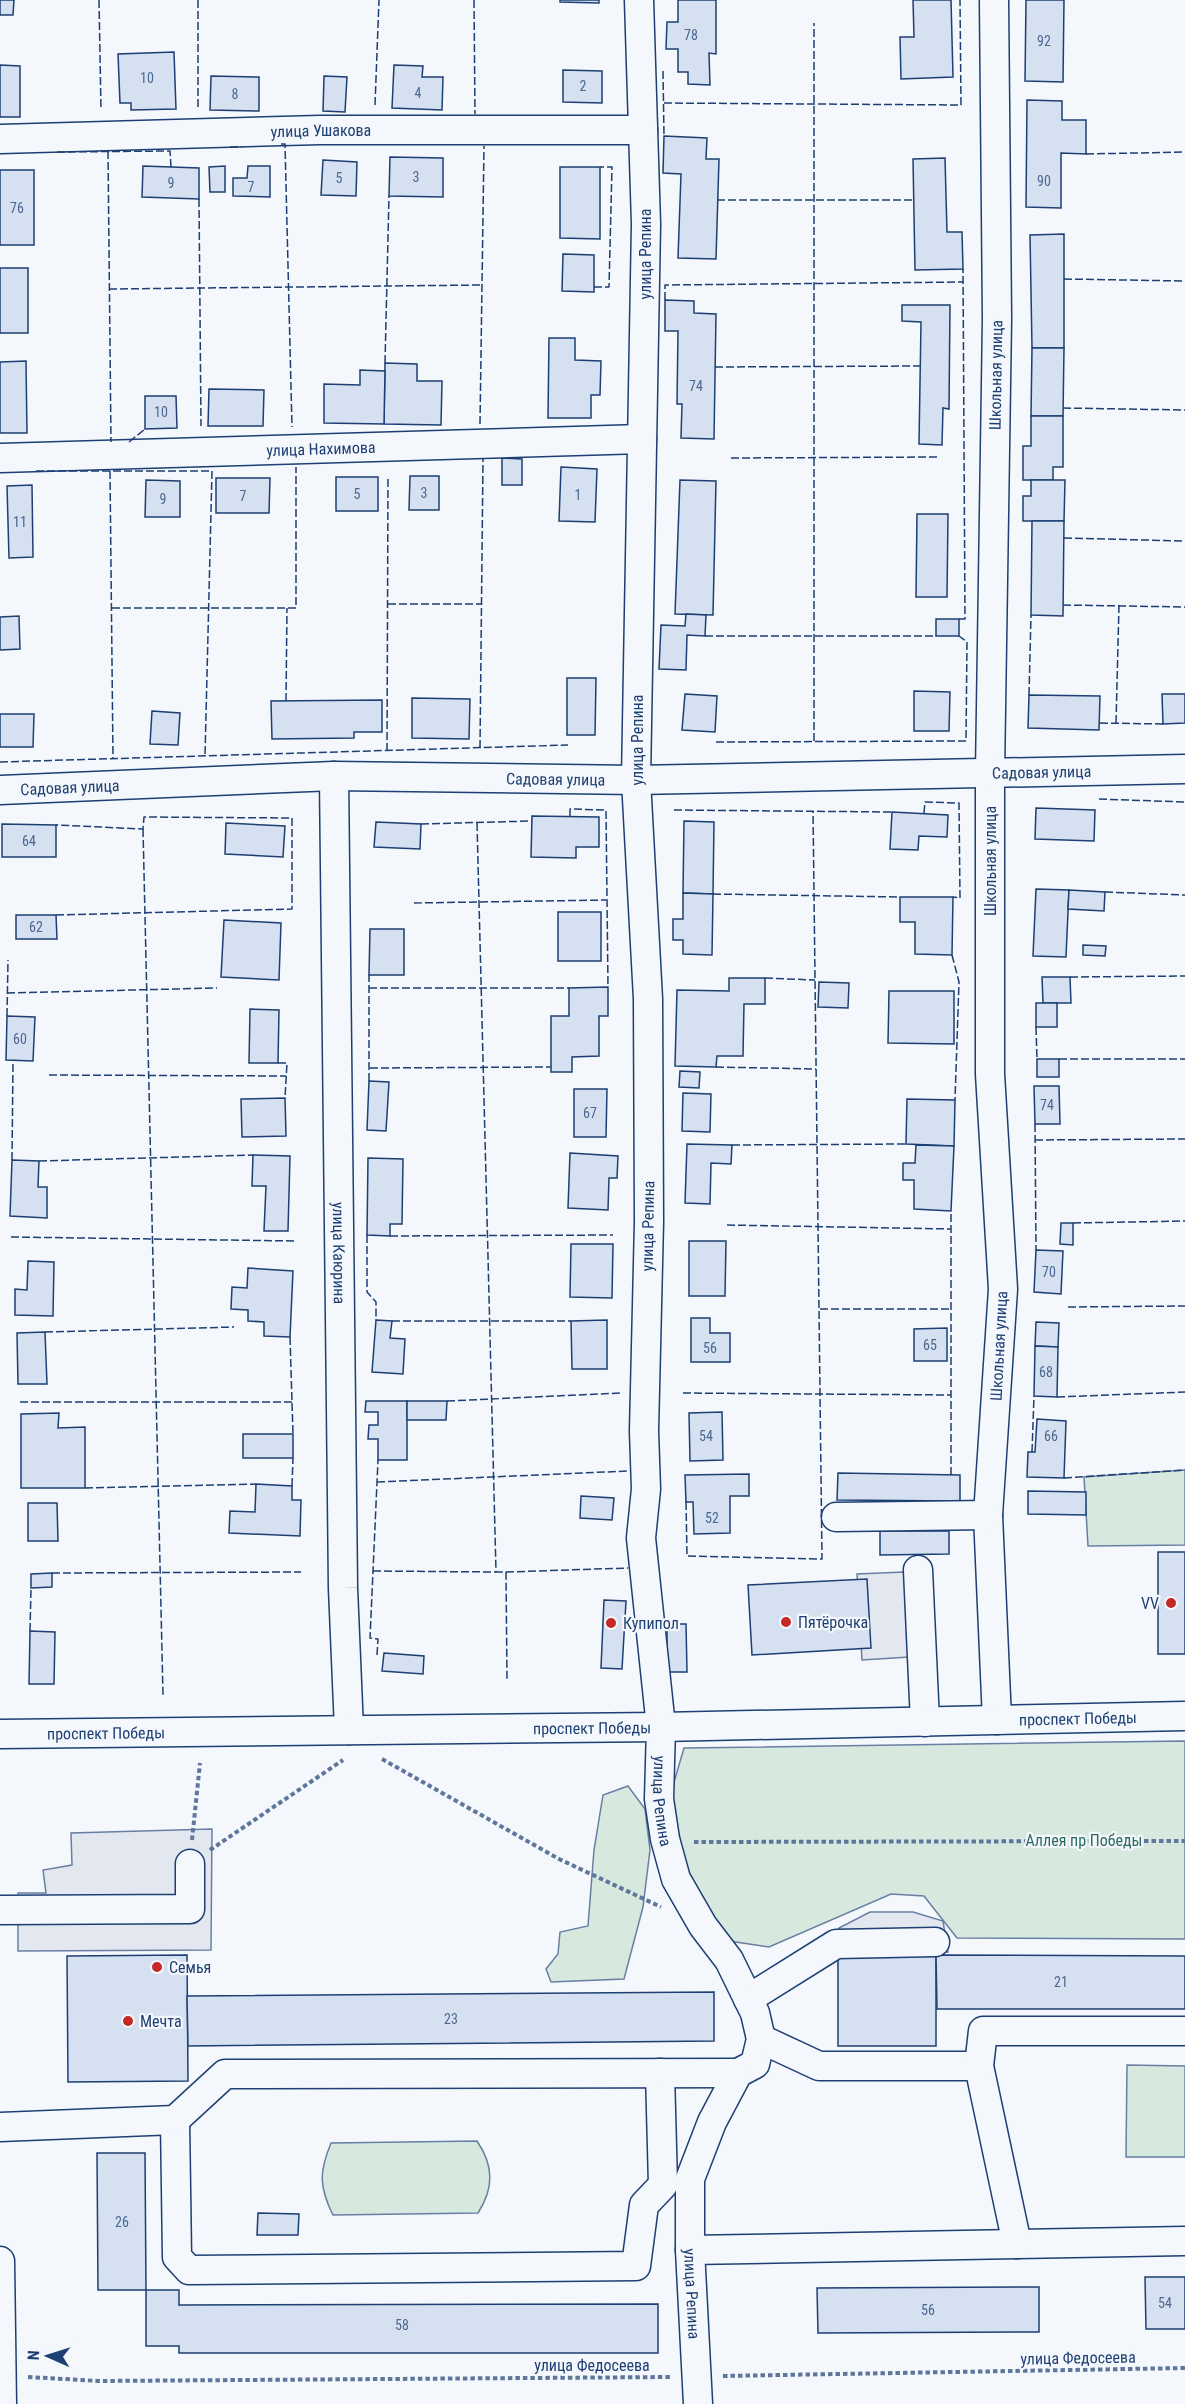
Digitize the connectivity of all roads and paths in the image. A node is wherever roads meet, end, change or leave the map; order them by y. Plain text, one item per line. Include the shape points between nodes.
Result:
1 (639, 0) edge
2 (994, 0) edge
3 (643, 130) junction
4 (0, 139) edge
5 (642, 439) junction
6 (0, 458) edge
7 (1185, 769) edge
8 (990, 774) junction
9 (334, 777) junction
10 (636, 780) junction
11 (0, 790) edge
12 (988, 1515) junction
13 (836, 1517) dead end
14 (918, 1570) dead end
15 (1185, 1716) edge
16 (997, 1720) junction
17 (925, 1722) junction
18 (661, 1727) junction
19 (349, 1730) junction
20 (0, 1734) edge
21 (382, 1759) dead end
22 (343, 1760) dead end
23 (200, 1763) dead end
24 (1185, 1840) edge
25 (666, 1842) junction
26 (190, 1864) junction
27 (662, 1907) dead end
28 (0, 1910) edge
29 (935, 1942) dead end
30 (748, 1999) junction
31 (1185, 2031) edge
32 (761, 2039) junction
33 (979, 2066) junction
34 (660, 2073) junction
35 (738, 2073) junction
36 (175, 2120) junction
37 (0, 2127) edge
38 (1185, 2241) edge
39 (1017, 2244) junction
40 (690, 2250) junction
41 (0, 2261) edge
42 (1185, 2368) edge
43 (698, 2390) edge
44 (2, 2391) edge

1 - 3 street, улица Репина
2 - 8 street, Школьная улица via 997,319
3 - 4 street, улица Ушакова via 320,130
3 - 5 street, улица Репина via 646,224
5 - 6 street, улица Нахимова
5 - 10 street, улица Репина
7 - 8 street, Садовая улица
8 - 10 street, Садовая улица
8 - 12 street, Школьная улица via 990,1074 1003,1289
9 - 10 street, Садовая улица
9 - 11 street, Садовая улица
9 - 19 street, улица Каюрина via 343,1588
10 - 18 street, улица Репина via 648,1010 646,1489 641,1539
12 - 13 street
12 - 16 street, Школьная улица
14 - 17 street
15 - 16 street, проспект Победы
16 - 17 street, проспект Победы
17 - 18 street, проспект Победы
18 - 19 street, проспект Победы
18 - 25 street, улица Репина via 659,1798
19 - 20 street, проспект Победы
21 - 27 path via 559,1859
22 - 26 path
23 - 26 path
24 - 25 path
25 - 30 street, улица Репина via 675,1879 729,1960
26 - 28 street via 190,1909
29 - 30 street via 836,1944
30 - 32 street, улица Репина
31 - 33 street via 983,2031
32 - 33 street via 819,2066
32 - 35 street, улица Репина via 755,2064
33 - 39 street
34 - 35 street
34 - 36 street via 225,2074
34 - 36 street via 663,2185 644,2205 636,2266 189,2270 177,2257
35 - 40 street, улица Репина via 712,2122 690,2179
36 - 37 street
38 - 39 street
39 - 40 street
40 - 43 street, улица Репина
41 - 44 street
42 - 43 path, улица Федосеева
43 - 44 path, улица Федосеева via 99,2381 43,2376

